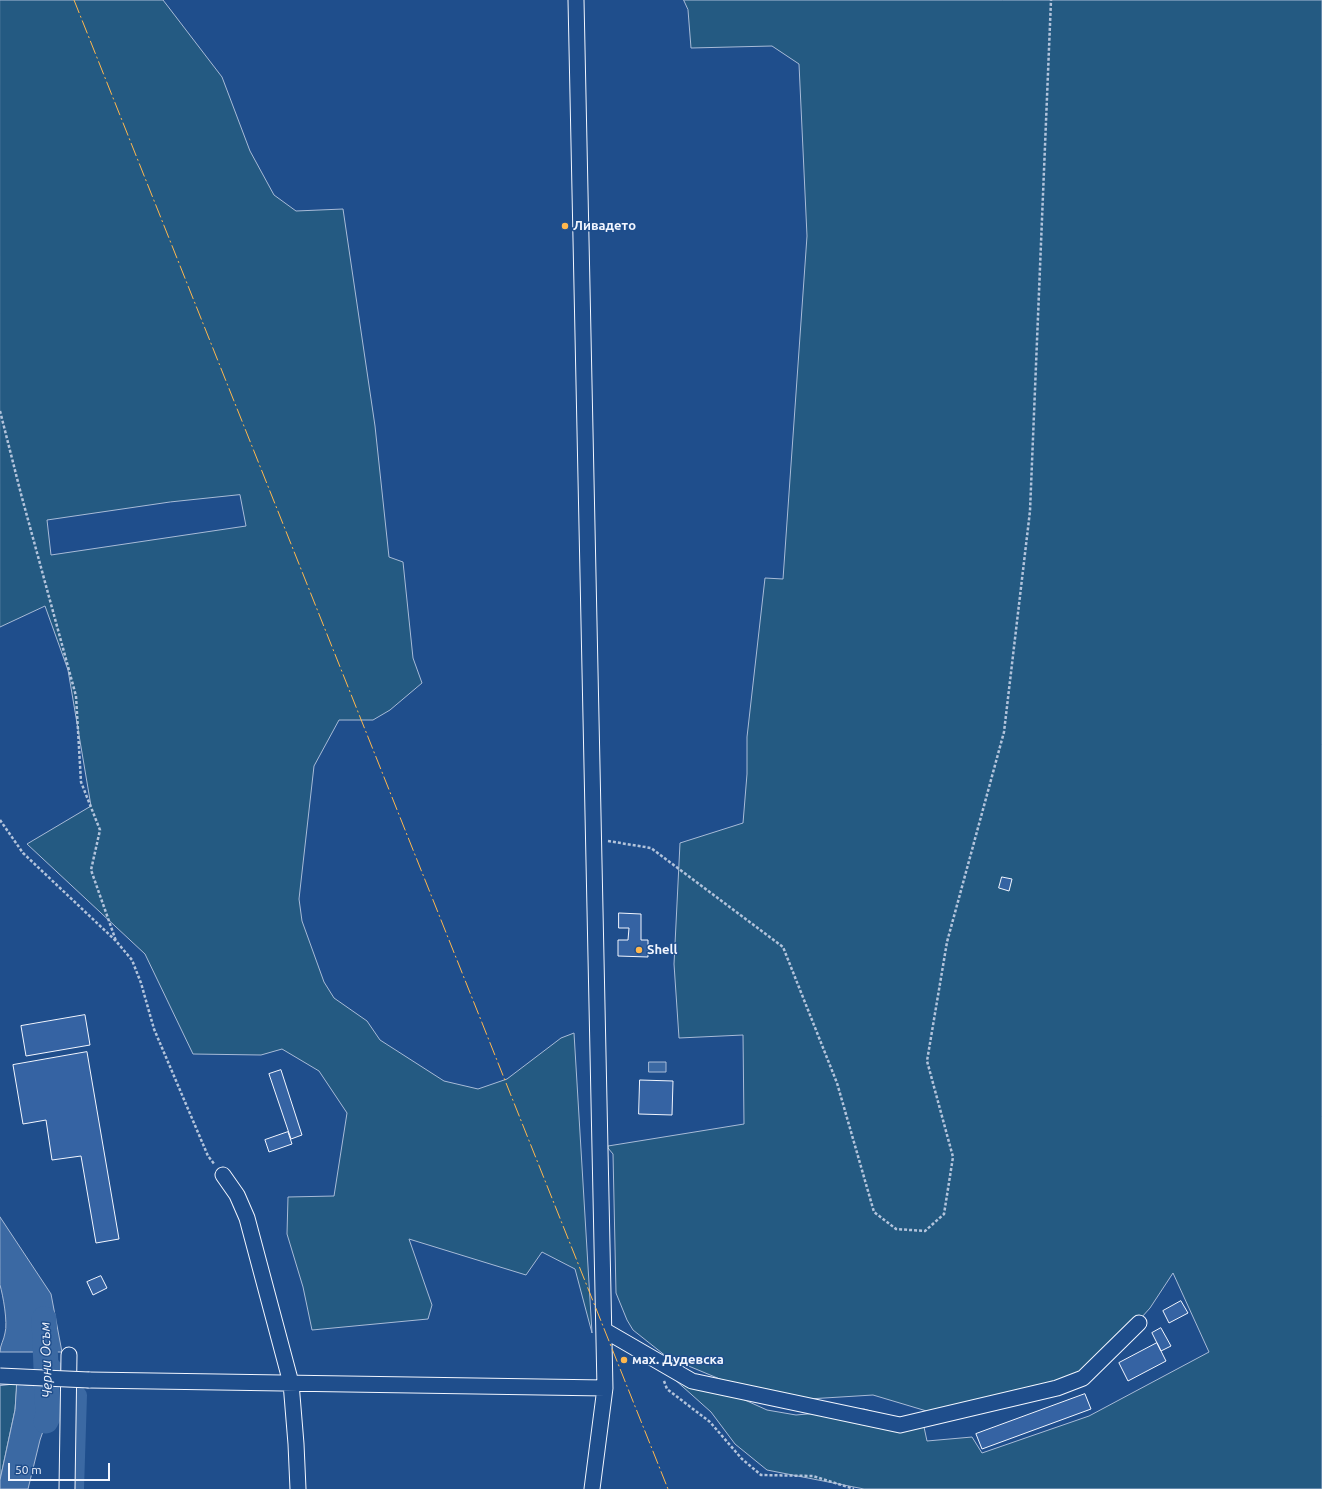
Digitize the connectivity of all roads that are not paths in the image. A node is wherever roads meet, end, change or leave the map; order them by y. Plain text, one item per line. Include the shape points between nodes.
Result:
1 (576, 0) edge
2 (223, 1175) road end
3 (1140, 1323) dead end
4 (604, 1330) junction
5 (69, 1355) dead end
6 (0, 1376) edge
7 (291, 1382) junction
8 (605, 1388) junction
9 (67, 1489) edge
10 (298, 1489) edge
11 (592, 1489) edge

1 - 4 street
2 - 7 street via 237,1195 246,1218
3 - 4 street via 1083,1378 1057,1388 900,1425 692,1381
4 - 8 street
5 - 9 street
6 - 7 street, bridge via 89,1380
7 - 8 street
7 - 10 street
8 - 11 street

